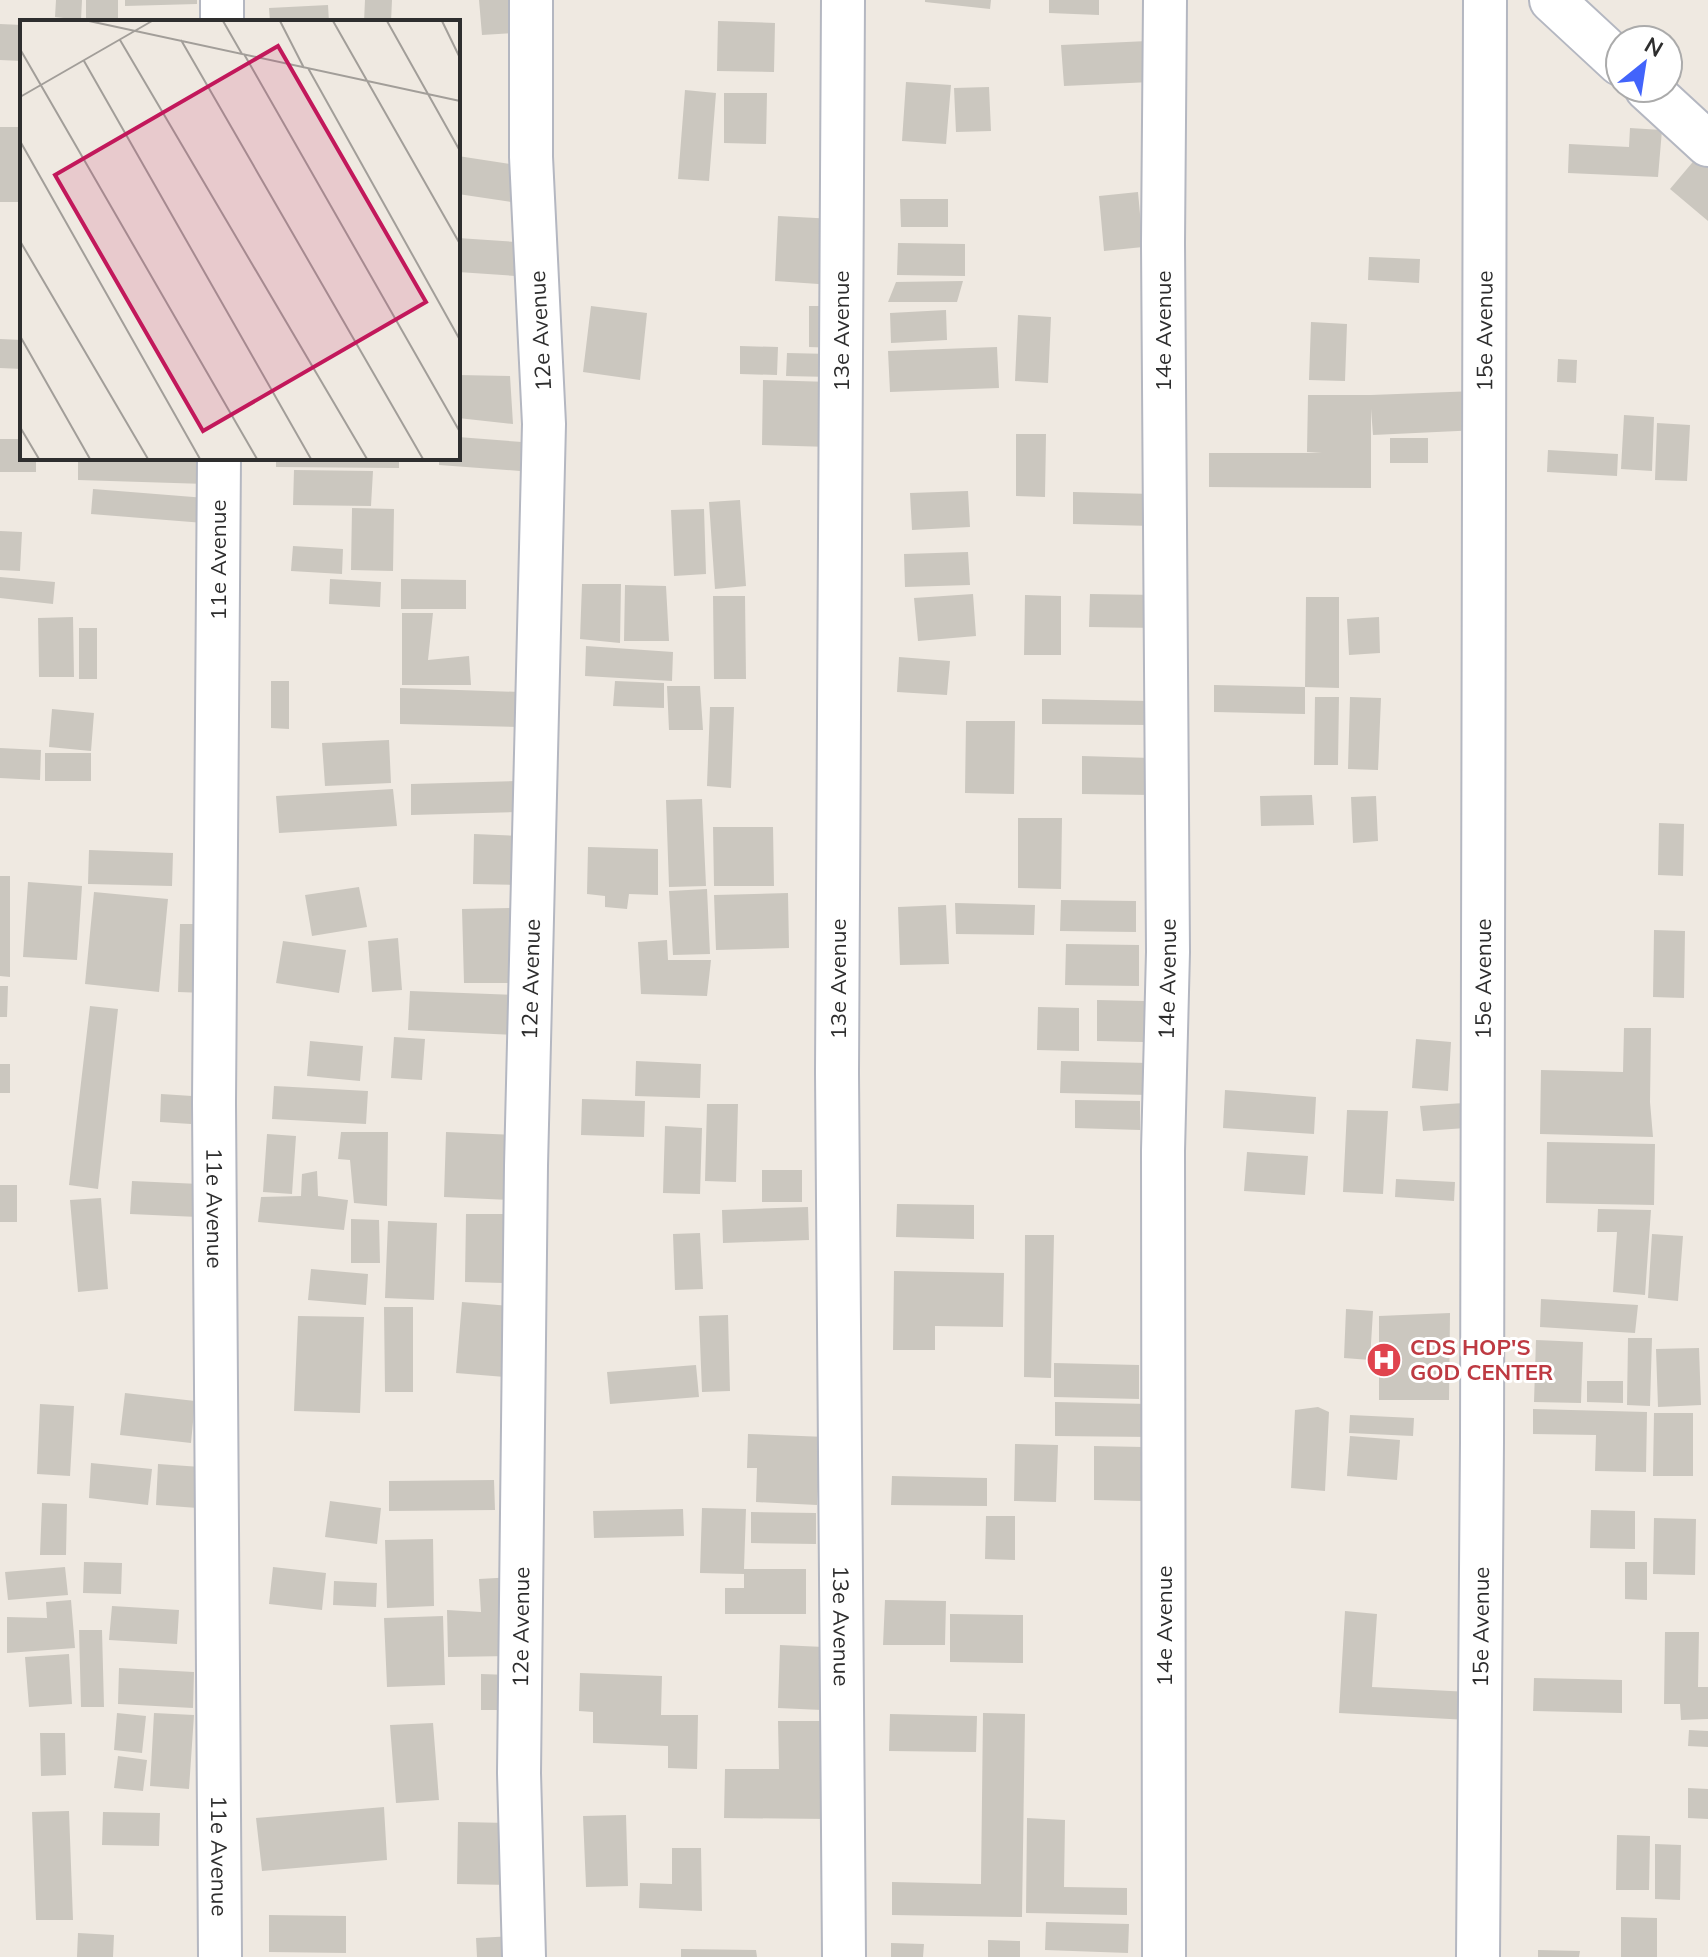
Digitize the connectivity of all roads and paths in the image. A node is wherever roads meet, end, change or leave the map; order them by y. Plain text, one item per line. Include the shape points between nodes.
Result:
1 (531, 0) edge
2 (843, 0) edge
3 (1165, 0) edge
4 (1485, 0) edge
5 (1552, 0) edge
6 (1604, 48) edge
7 (1664, 104) edge
8 (1708, 144) edge
9 (219, 460) edge
10 (220, 1957) edge
11 (524, 1957) edge
12 (844, 1957) edge
13 (1164, 1957) edge
14 (1478, 1957) edge

1 - 11 street, 12e Avenue via 531,157 544,424 526,1166 519,1773
2 - 12 street, 13e Avenue via 837,1073
3 - 13 street, 14e Avenue
4 - 14 street, 15e Avenue
5 - 6 street
7 - 8 street
9 - 10 street, 11e Avenue via 214,1103

